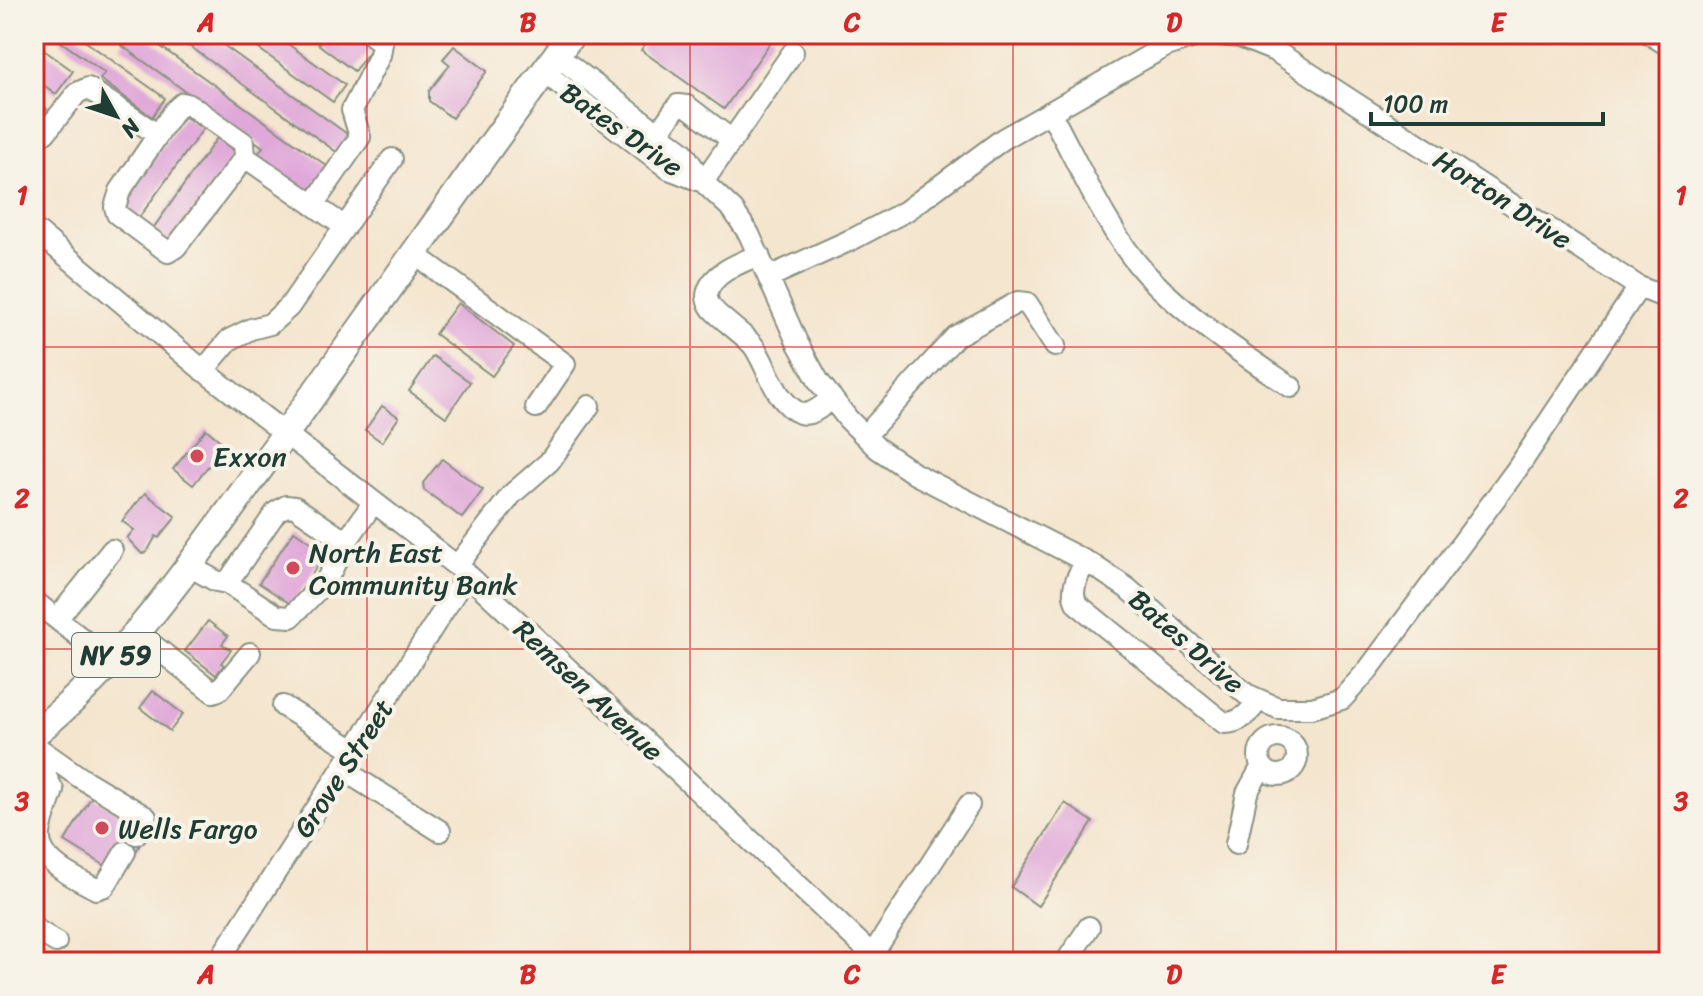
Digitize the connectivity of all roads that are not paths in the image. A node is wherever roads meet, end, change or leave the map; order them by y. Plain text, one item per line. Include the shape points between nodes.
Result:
1 (371, 34) edge
2 (572, 34) edge
3 (1203, 34) edge
4 (1210, 34) edge
5 (1650, 34) edge
6 (1669, 46) edge
7 (793, 52) dead end
8 (550, 64) junction
9 (1050, 112) junction
10 (658, 133) junction
11 (34, 134) edge
12 (158, 135) junction
13 (732, 140) junction
14 (245, 157) junction
15 (392, 159) dead end
16 (703, 182) junction
17 (313, 205) junction
18 (345, 227) junction
19 (34, 229) edge
20 (413, 253) junction
21 (759, 255) junction
22 (769, 277) junction
23 (1639, 287) junction
24 (1669, 299) edge
25 (1055, 346) dead end
26 (203, 371) junction
27 (1291, 387) dead end
28 (832, 398) junction
29 (589, 406) dead end
30 (536, 407) dead end
31 (284, 436) junction
32 (865, 436) junction
33 (373, 503) junction
34 (346, 542) junction
35 (112, 550) dead end
36 (1086, 562) junction
37 (189, 566) junction
38 (462, 570) junction
39 (227, 583) junction
40 (34, 601) edge
41 (57, 619) junction
42 (136, 632) junction
43 (250, 653) dead end
44 (110, 661) junction
45 (1268, 704) junction
46 (283, 706) dead end
47 (34, 734) edge
48 (1274, 738) junction
49 (34, 745) edge
50 (354, 750) junction
51 (34, 754) edge
52 (1262, 766) junction
53 (342, 769) junction
54 (81, 778) junction
55 (53, 790) junction
56 (969, 805) dead end
57 (440, 831) dead end
58 (136, 834) dead end
59 (1236, 844) dead end
60 (125, 852) dead end
61 (1089, 927) dead end
62 (34, 928) edge
63 (56, 942) dead end
64 (876, 958) edge
65 (218, 962) edge
66 (1066, 962) edge

1 - 17 street via 382,43 352,110 360,137
2 - 8 main road, NY 59
3 - 9 street via 1166,46
4 - 23 street, Horton Drive via 1240,37 1275,51
5 - 6 street
7 - 13 street
8 - 10 street, Bates Drive
8 - 16 street, Bates Drive via 669,169
8 - 20 main road, NY 59
9 - 22 street via 1003,139 906,211
9 - 27 street via 1114,229 1145,272 1225,342
10 - 13 street via 678,105 687,106
10 - 16 street, Bates Drive via 683,152
11 - 12 street via 45,133 77,93 88,88
12 - 14 street via 183,103 244,143
12 - 14 street via 115,207 117,214 168,252
13 - 16 street
14 - 17 street
15 - 18 street
16 - 21 street, Bates Drive via 733,210
17 - 18 street
18 - 26 street via 289,307 270,324 229,340
19 - 26 street, Remsen Avenue
20 - 30 street via 565,364
20 - 31 main road, NY 59
21 - 22 street, Bates Drive
21 - 28 street via 731,267 708,290 707,300 753,345 793,409 812,413
22 - 28 street, Bates Drive via 797,342
23 - 24 street, Horton Drive
23 - 45 street, Bates Drive via 1517,469 1368,670 1342,699 1312,708
25 - 32 street via 1027,303 1018,302 956,336
26 - 31 street, Remsen Avenue
28 - 32 street, Bates Drive
29 - 38 street, Grove Street via 549,462 512,494
31 - 33 street, Remsen Avenue
31 - 37 main road, NY 59
32 - 36 street, Bates Drive via 915,474
33 - 34 street
33 - 38 street, Remsen Avenue
34 - 39 street via 334,569 291,617 277,616
34 - 39 street via 286,506 276,512
35 - 41 street
36 - 45 street, Bates Drive via 1127,588 1246,694
36 - 45 street via 1077,576 1077,604 1224,723
37 - 39 street
37 - 42 main road, NY 59
38 - 50 street, Grove Street
38 - 64 street, Remsen Avenue
40 - 41 street
41 - 44 street
42 - 43 street via 213,692
42 - 44 main road, NY 59
44 - 47 main road, NY 59
45 - 48 street
46 - 50 street
48 - 52 street via 1261,749
48 - 52 street via 1292,743 1297,761 1278,775
49 - 54 street
50 - 53 street, Grove Street
51 - 55 street
52 - 59 street via 1247,793
53 - 57 street
53 - 65 street, Grove Street
54 - 55 street
54 - 58 street via 146,817
55 - 60 street via 39,837 56,866 96,889 105,886
56 - 64 street
61 - 66 street
62 - 63 street

